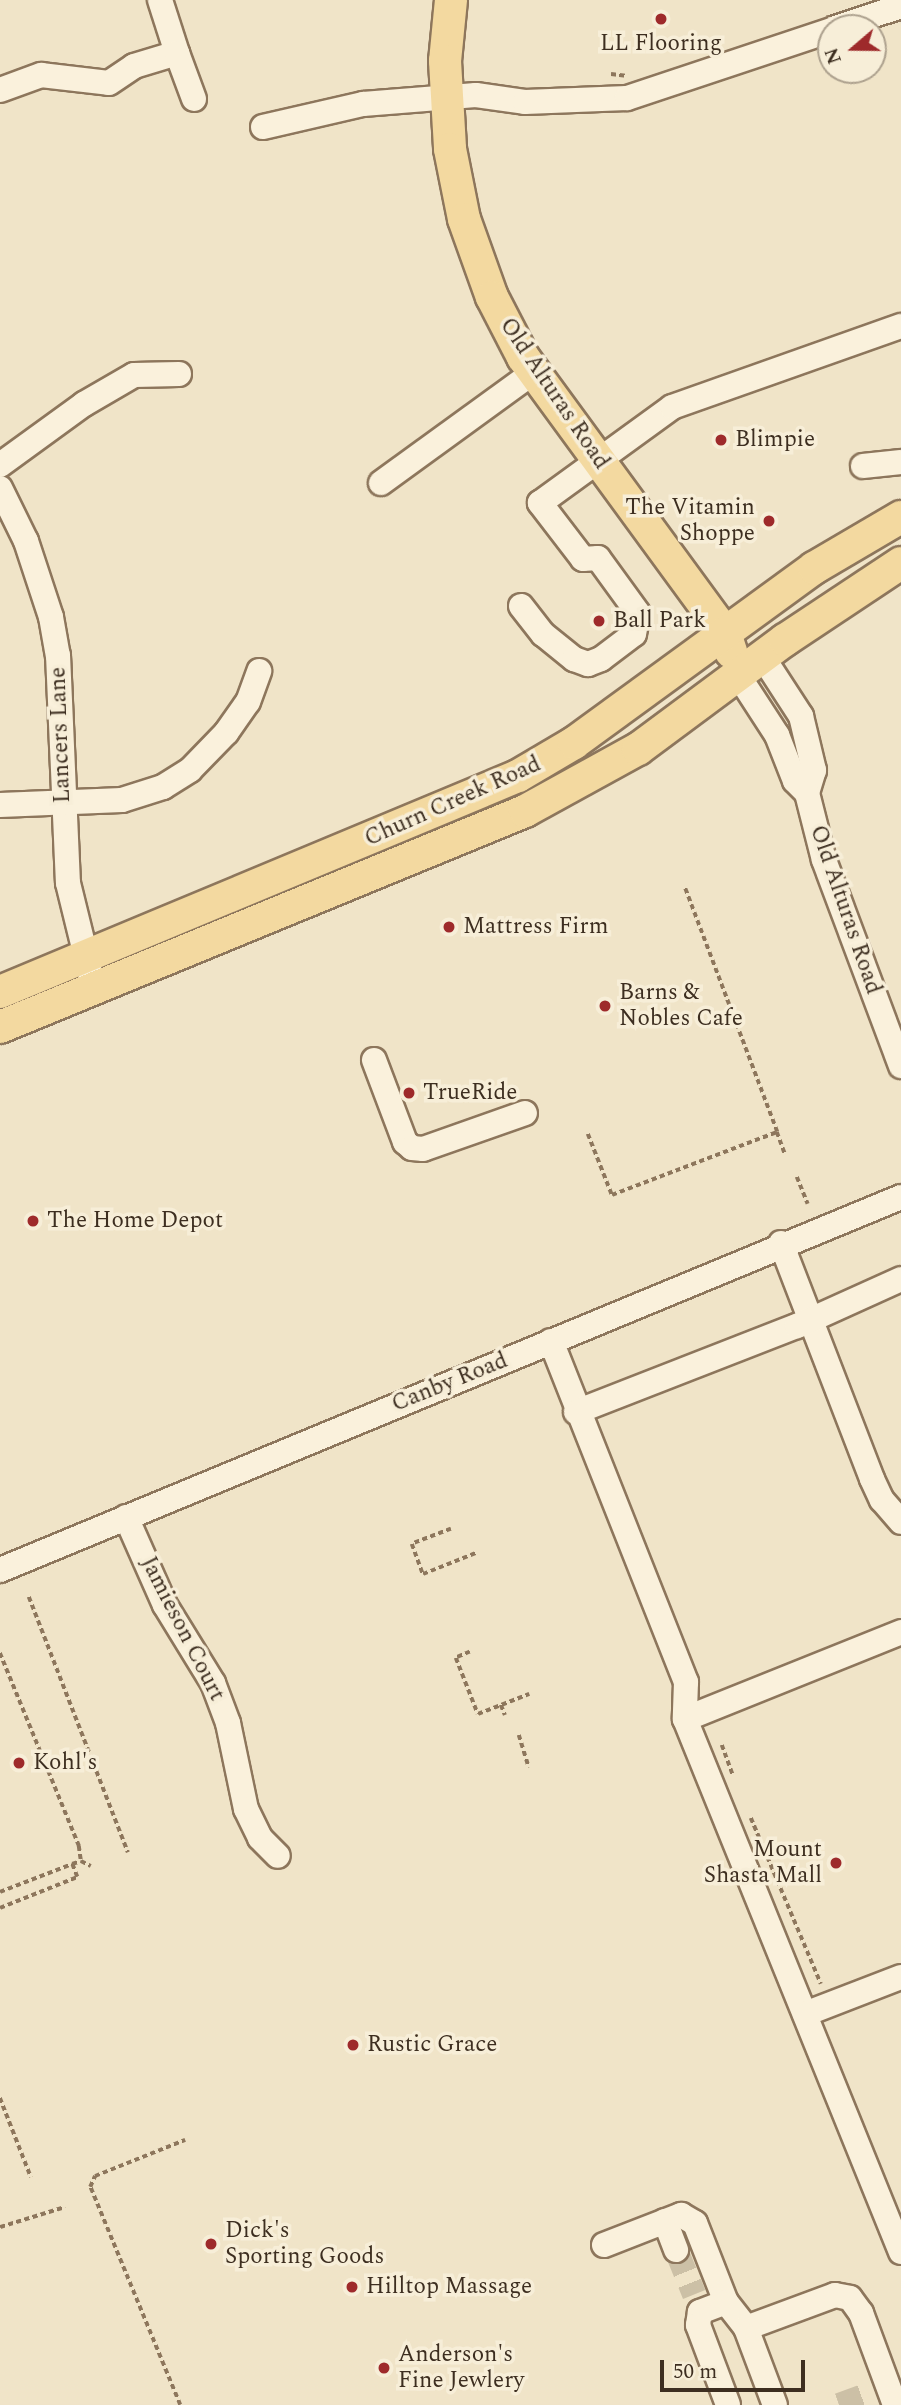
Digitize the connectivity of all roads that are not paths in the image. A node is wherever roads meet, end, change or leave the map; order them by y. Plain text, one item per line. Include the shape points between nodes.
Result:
1 (160, 0) edge
2 (451, 0) edge
3 (901, 6) edge
4 (877, 14) edge
5 (817, 34) edge
6 (177, 53) junction
7 (0, 90) edge
8 (445, 98) junction
9 (194, 99) dead end
10 (263, 127) dead end
11 (901, 326) edge
12 (534, 372) junction
13 (179, 374) dead end
14 (598, 461) junction
15 (901, 462) edge
16 (0, 465) edge
17 (863, 466) dead end
18 (381, 483) dead end
19 (0, 488) edge
20 (901, 517) edge
21 (901, 563) edge
22 (521, 606) dead end
23 (725, 633) junction
24 (762, 656) junction
25 (259, 671) dead end
26 (737, 675) junction
27 (807, 793) junction
28 (64, 802) junction
29 (0, 805) edge
30 (86, 956) junction
31 (94, 989) junction
32 (0, 992) edge
33 (0, 1027) edge
34 (374, 1060) dead end
35 (901, 1066) edge
36 (525, 1113) dead end
37 (901, 1197) edge
38 (781, 1243) junction
39 (901, 1279) edge
40 (811, 1320) junction
41 (551, 1341) junction
42 (576, 1412) junction
43 (126, 1517) junction
44 (901, 1522) edge
45 (0, 1570) edge
46 (901, 1632) edge
47 (685, 1719) junction
48 (278, 1856) dead end
49 (901, 1977) edge
50 (805, 2014) junction
51 (665, 2221) junction
52 (604, 2245) dead end
53 (676, 2250) tunnel mouth
54 (901, 2252) edge
55 (726, 2302) junction
56 (746, 2328) junction
57 (728, 2405) edge
58 (775, 2405) edge
59 (894, 2405) edge

1 - 6 street
2 - 8 main road, Old Alturas Road
3 - 4 street
5 - 8 street via 627,98 525,102 476,94
6 - 7 street via 134,66 103,63 78,79 41,75
6 - 9 street
8 - 10 street via 363,104
8 - 12 main road, Old Alturas Road via 453,172 472,248 498,311
11 - 14 street via 679,404
12 - 14 main road, Old Alturas Road
12 - 18 street
13 - 16 street via 145,374 121,382
14 - 22 street via 540,503 583,559 598,558 638,613 638,626 627,640 587,664 543,634
14 - 23 main road, Old Alturas Road
15 - 17 street
19 - 28 street, Lancers Lane via 26,541 51,617 58,655
20 - 23 main road, Churn Creek Road via 814,568
21 - 24 main road, Churn Creek Road
23 - 24 main road, Old Alturas Road
23 - 26 main road, Old Alturas Road
23 - 30 main road, Churn Creek Road via 574,743 518,776
24 - 26 main road, Churn Creek Road
24 - 27 street, Old Alturas Road via 801,716 814,770
25 - 28 street via 248,702 226,733 175,780 131,799
26 - 27 street, Old Alturas Road via 777,735 795,781
26 - 31 main road, Churn Creek Road via 604,771 525,811
27 - 35 street, Old Alturas Road via 824,860
28 - 29 street
28 - 30 street, Lancers Lane via 68,883
30 - 31 street, Lancers Lane
30 - 32 main road, Churn Creek Road
31 - 33 main road, Churn Creek Road
34 - 36 street via 405,1142 412,1148 423,1149
37 - 38 street, Canby Road
38 - 40 street
38 - 41 street, Canby Road
39 - 40 street
40 - 42 street
40 - 44 street via 872,1479
41 - 42 street
41 - 43 street, Canby Road
42 - 47 street via 685,1682
43 - 45 street, Canby Road
43 - 48 street, Jamieson Court via 165,1605 213,1683 228,1723 246,1809 260,1838
46 - 47 street
47 - 50 street
49 - 50 street
50 - 54 street
51 - 52 street
51 - 53 street
51 - 55 street via 681,2215 695,2223
55 - 56 street
55 - 57 street via 697,2303 698,2325
56 - 58 street
56 - 59 street via 835,2295 850,2298 861,2313

